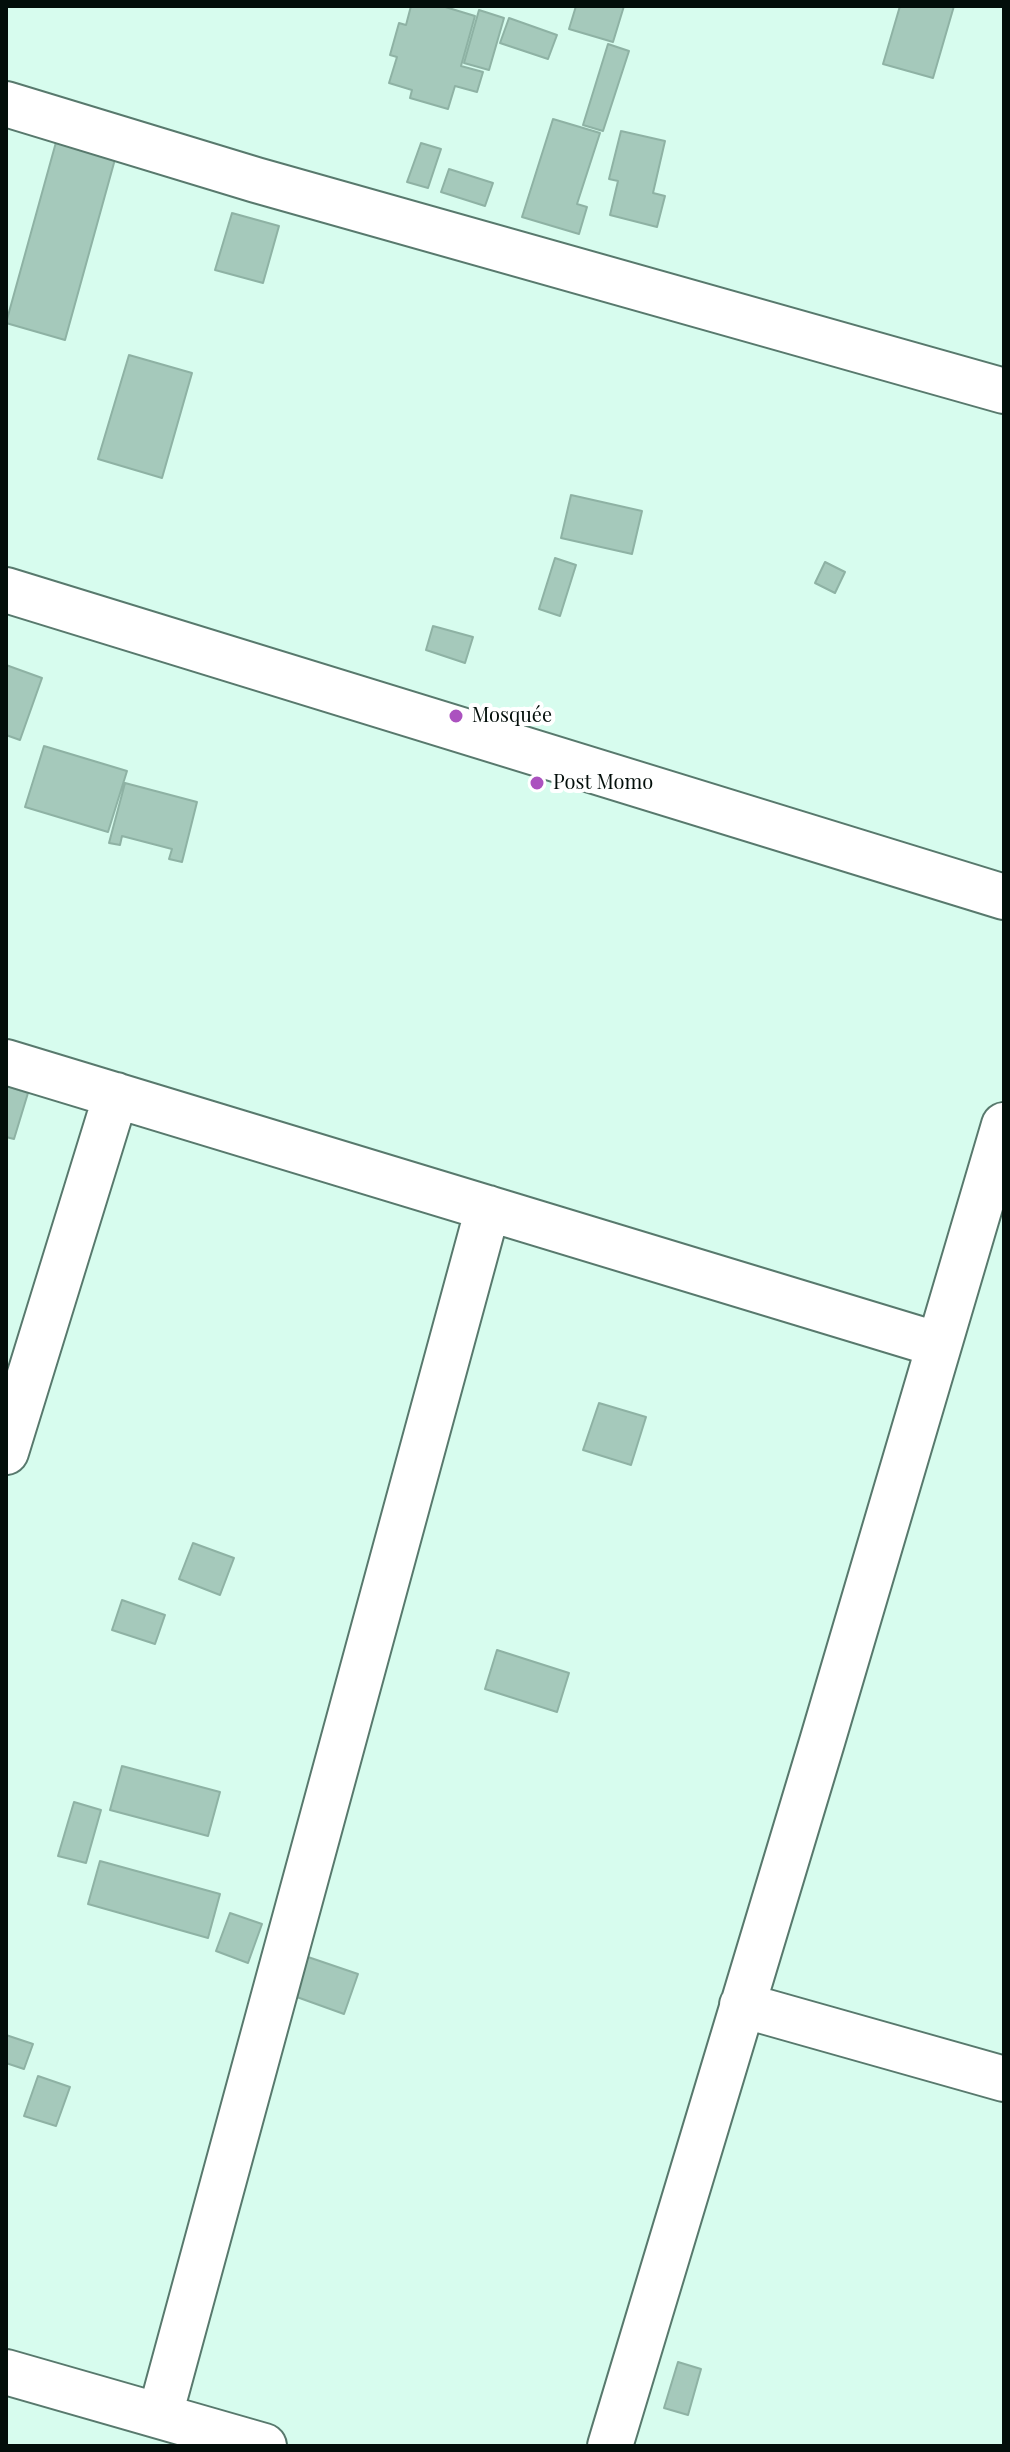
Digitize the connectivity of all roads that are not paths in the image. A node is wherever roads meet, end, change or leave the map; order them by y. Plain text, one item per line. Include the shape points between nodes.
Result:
1 (6, 104) edge
2 (1004, 391) edge
3 (6, 590) edge
4 (1004, 897) edge
5 (6, 1062) edge
6 (116, 1095) junction
7 (1004, 1125) edge
8 (488, 1208) junction
9 (939, 1345) junction
10 (6, 1452) edge
11 (742, 2005) junction
12 (1004, 2079) edge
13 (6, 2372) edge
14 (160, 2415) junction
15 (264, 2446) edge
16 (610, 2446) edge

1 - 2 street
3 - 4 street
5 - 6 street
6 - 8 street
6 - 10 street
7 - 9 street
8 - 9 street
8 - 14 street
9 - 11 street
11 - 12 street
11 - 16 street
13 - 14 street
14 - 15 street

